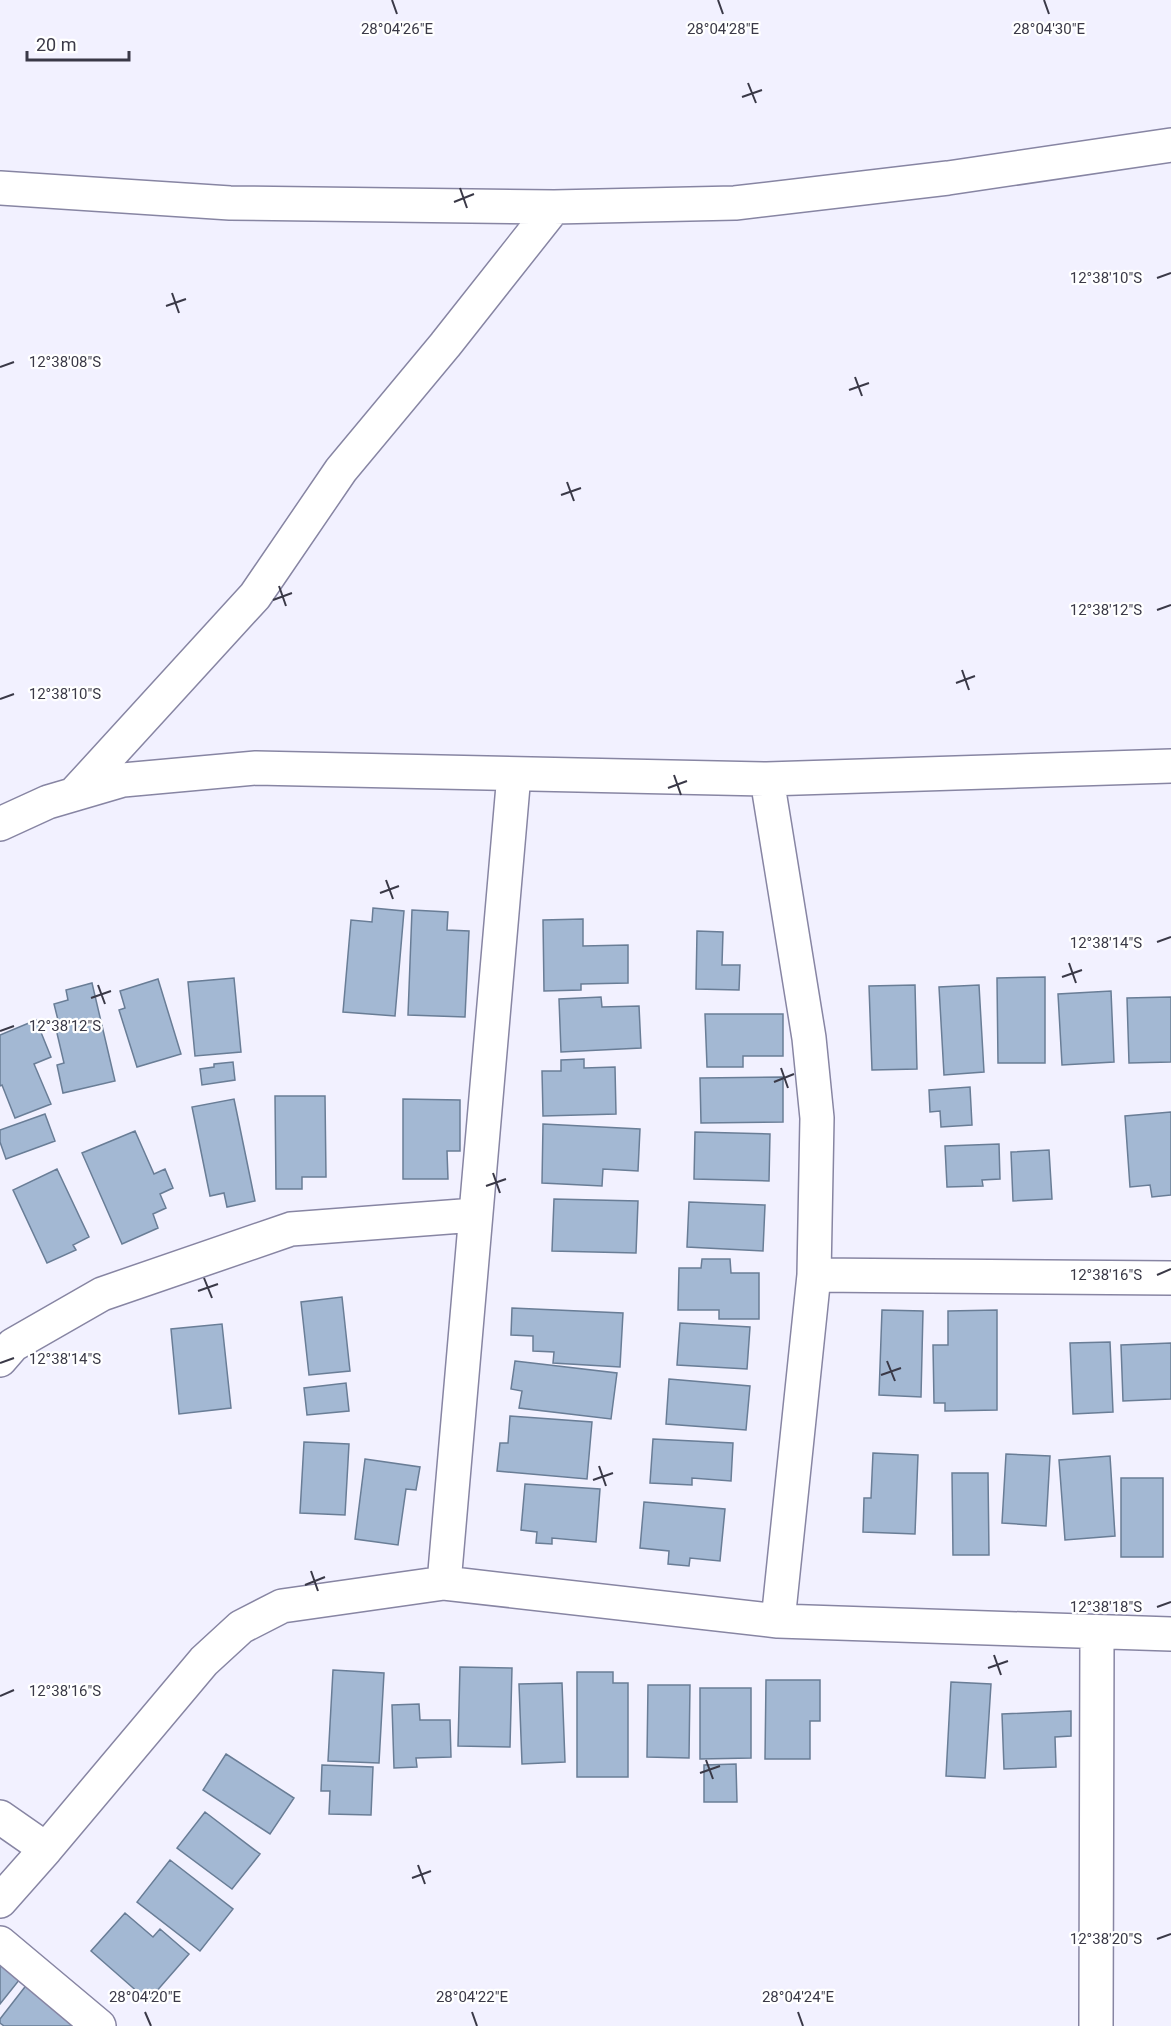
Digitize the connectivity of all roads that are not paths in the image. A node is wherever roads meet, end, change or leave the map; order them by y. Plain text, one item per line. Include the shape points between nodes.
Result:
1 (1171, 145) edge
2 (0, 188) edge
3 (554, 207) junction
4 (1171, 766) edge
5 (514, 774) junction
6 (767, 779) junction
7 (74, 794) junction
8 (0, 824) edge
9 (475, 1215) junction
10 (814, 1275) junction
11 (1171, 1278) edge
12 (0, 1360) edge
13 (444, 1583) junction
14 (778, 1621) junction
15 (1096, 1633) junction
16 (1171, 1634) edge
17 (0, 1817) edge
18 (46, 1849) junction
19 (0, 1901) edge
20 (0, 1943) edge
21 (99, 2026) edge
22 (1096, 2026) edge

1 - 3 street via 735,204
2 - 3 street via 230,203
3 - 7 street via 341,470 255,596
4 - 6 street
5 - 6 street
5 - 7 street via 256,768 123,780
5 - 9 street
6 - 10 street via 814,1080
7 - 8 street
9 - 12 street via 291,1229 102,1294 14,1345
9 - 13 street
10 - 11 street
10 - 14 street
13 - 14 street
13 - 18 street via 282,1606 241,1627 204,1661
14 - 15 street
15 - 16 street
15 - 22 street
17 - 18 street
18 - 19 street
20 - 21 street

